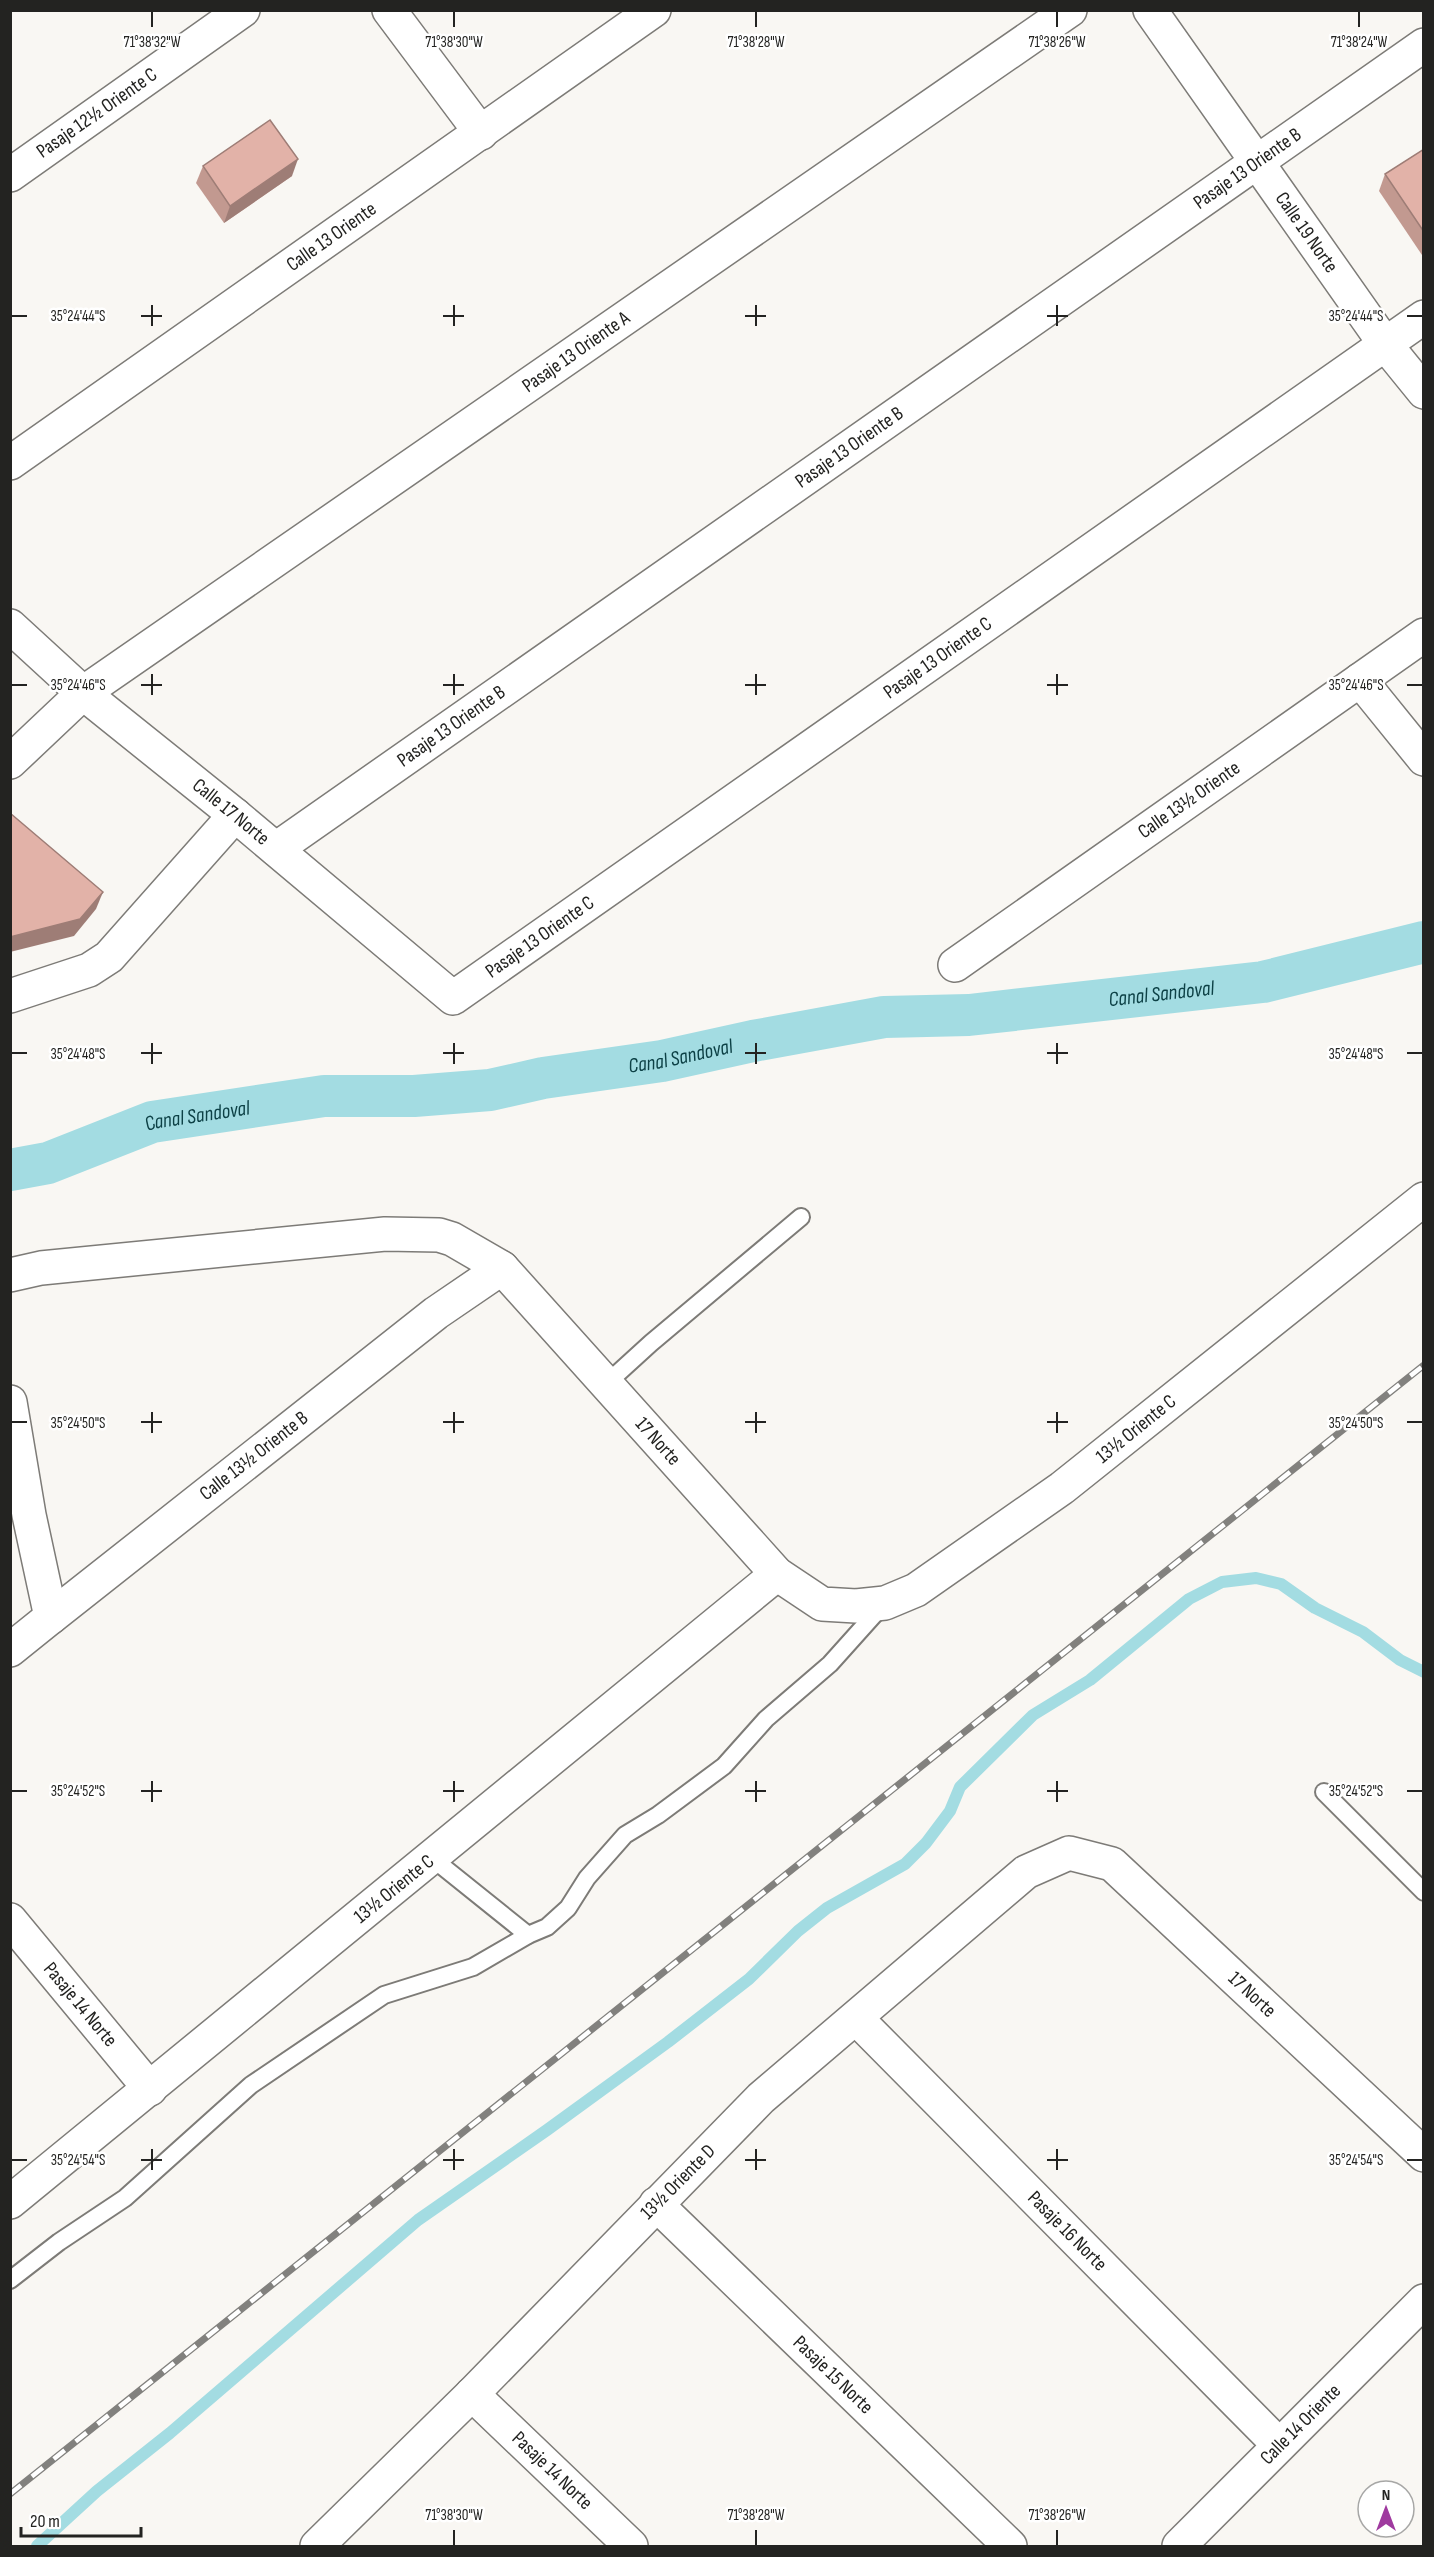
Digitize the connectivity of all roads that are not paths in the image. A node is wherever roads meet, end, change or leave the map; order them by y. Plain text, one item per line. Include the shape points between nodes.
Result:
1 (243, 10) edge
2 (389, 10) edge
3 (654, 10) edge
4 (1070, 10) edge
5 (1150, 10) edge
6 (1424, 45) edge
7 (481, 133) junction
8 (1256, 162) junction
9 (10, 174) edge
10 (1424, 317) edge
11 (1385, 344) junction
12 (1424, 392) edge
13 (10, 464) edge
14 (10, 626) edge
15 (1424, 635) edge
16 (1360, 680) junction
17 (83, 693) junction
18 (1424, 759) edge
19 (10, 762) edge
20 (235, 815) junction
21 (276, 849) junction
22 (954, 965) dead end
23 (10, 996) edge
24 (453, 998) joint
25 (1424, 1199) edge
26 (801, 1216) dead end
27 (502, 1268) junction
28 (26, 1271) edge
29 (606, 1384) junction
30 (10, 1402) edge
31 (777, 1574) junction
32 (885, 1603) junction
33 (822, 1604) joint
34 (51, 1617) junction
35 (11, 1650) edge
36 (1324, 1792) dead end
37 (1069, 1853) joint
38 (432, 1858) junction
39 (1424, 1892) edge
40 (10, 1920) edge
41 (528, 1935) junction
42 (856, 2018) junction
43 (150, 2089) junction
44 (1424, 2156) edge
45 (10, 2202) edge
46 (656, 2204) junction
47 (10, 2280) edge
48 (1424, 2301) edge
49 (472, 2394) junction
50 (1280, 2445) junction
51 (317, 2547) edge
52 (631, 2547) edge
53 (1010, 2547) edge
54 (1179, 2547) edge

1 - 9 street, Pasaje 12½ Oriente C
2 - 7 street
3 - 7 street, Calle 13 Oriente
4 - 17 street, Pasaje 13 Oriente A
5 - 8 street, Calle 19 Norte
6 - 8 street, Pasaje 13 Oriente B
7 - 13 street, Calle 13 Oriente
8 - 11 street, Calle 19 Norte
8 - 21 street, Pasaje 13 Oriente B
10 - 11 street, Pasaje 13 Oriente C
11 - 12 street, Calle 19 Norte
11 - 24 street, Pasaje 13 Oriente C
14 - 17 street, Calle 17 Norte
15 - 16 street, Calle 13½ Oriente
16 - 18 street
16 - 22 street, Calle 13½ Oriente
17 - 19 street, Pasaje 13 Oriente A
17 - 20 street, Calle 17 Norte
20 - 21 street, Calle 17 Norte
20 - 23 street via 110,957 89,970
21 - 24 street, Calle 17 Norte
25 - 32 street, 13½ Oriente C via 1062,1488 916,1590
26 - 29 lane
27 - 28 street, 17 Norte via 452,1239 417,1233
27 - 29 street, 17 Norte
27 - 34 street, Calle 13½ Oriente B via 436,1313
29 - 31 street, 17 Norte
30 - 34 street
31 - 33 street, 17 Norte
31 - 38 street, 13½ Oriente C
32 - 33 street, 13½ Oriente C
32 - 41 lane via 830,1664 766,1719 724,1766 625,1835 587,1878 568,1908 548,1927
34 - 35 street, Calle 13½ Oriente B
36 - 39 lane
37 - 42 street, 13½ Oriente D via 1026,1872
37 - 44 street, 17 Norte via 1112,1864
38 - 41 lane
38 - 43 street, 13½ Oriente C
40 - 43 street, Pasaje 14 Norte
41 - 47 lane via 473,1967 384,1995 251,2085 125,2198
42 - 46 street, 13½ Oriente D via 760,2098
42 - 50 street, Pasaje 16 Norte
43 - 45 street, 13½ Oriente C
46 - 49 street, 13½ Oriente D
46 - 53 street, Pasaje 15 Norte
48 - 50 street, Calle 14 Oriente
49 - 51 street, 13½ Oriente D
49 - 52 street, Pasaje 14 Norte
50 - 54 street, Calle 14 Oriente

